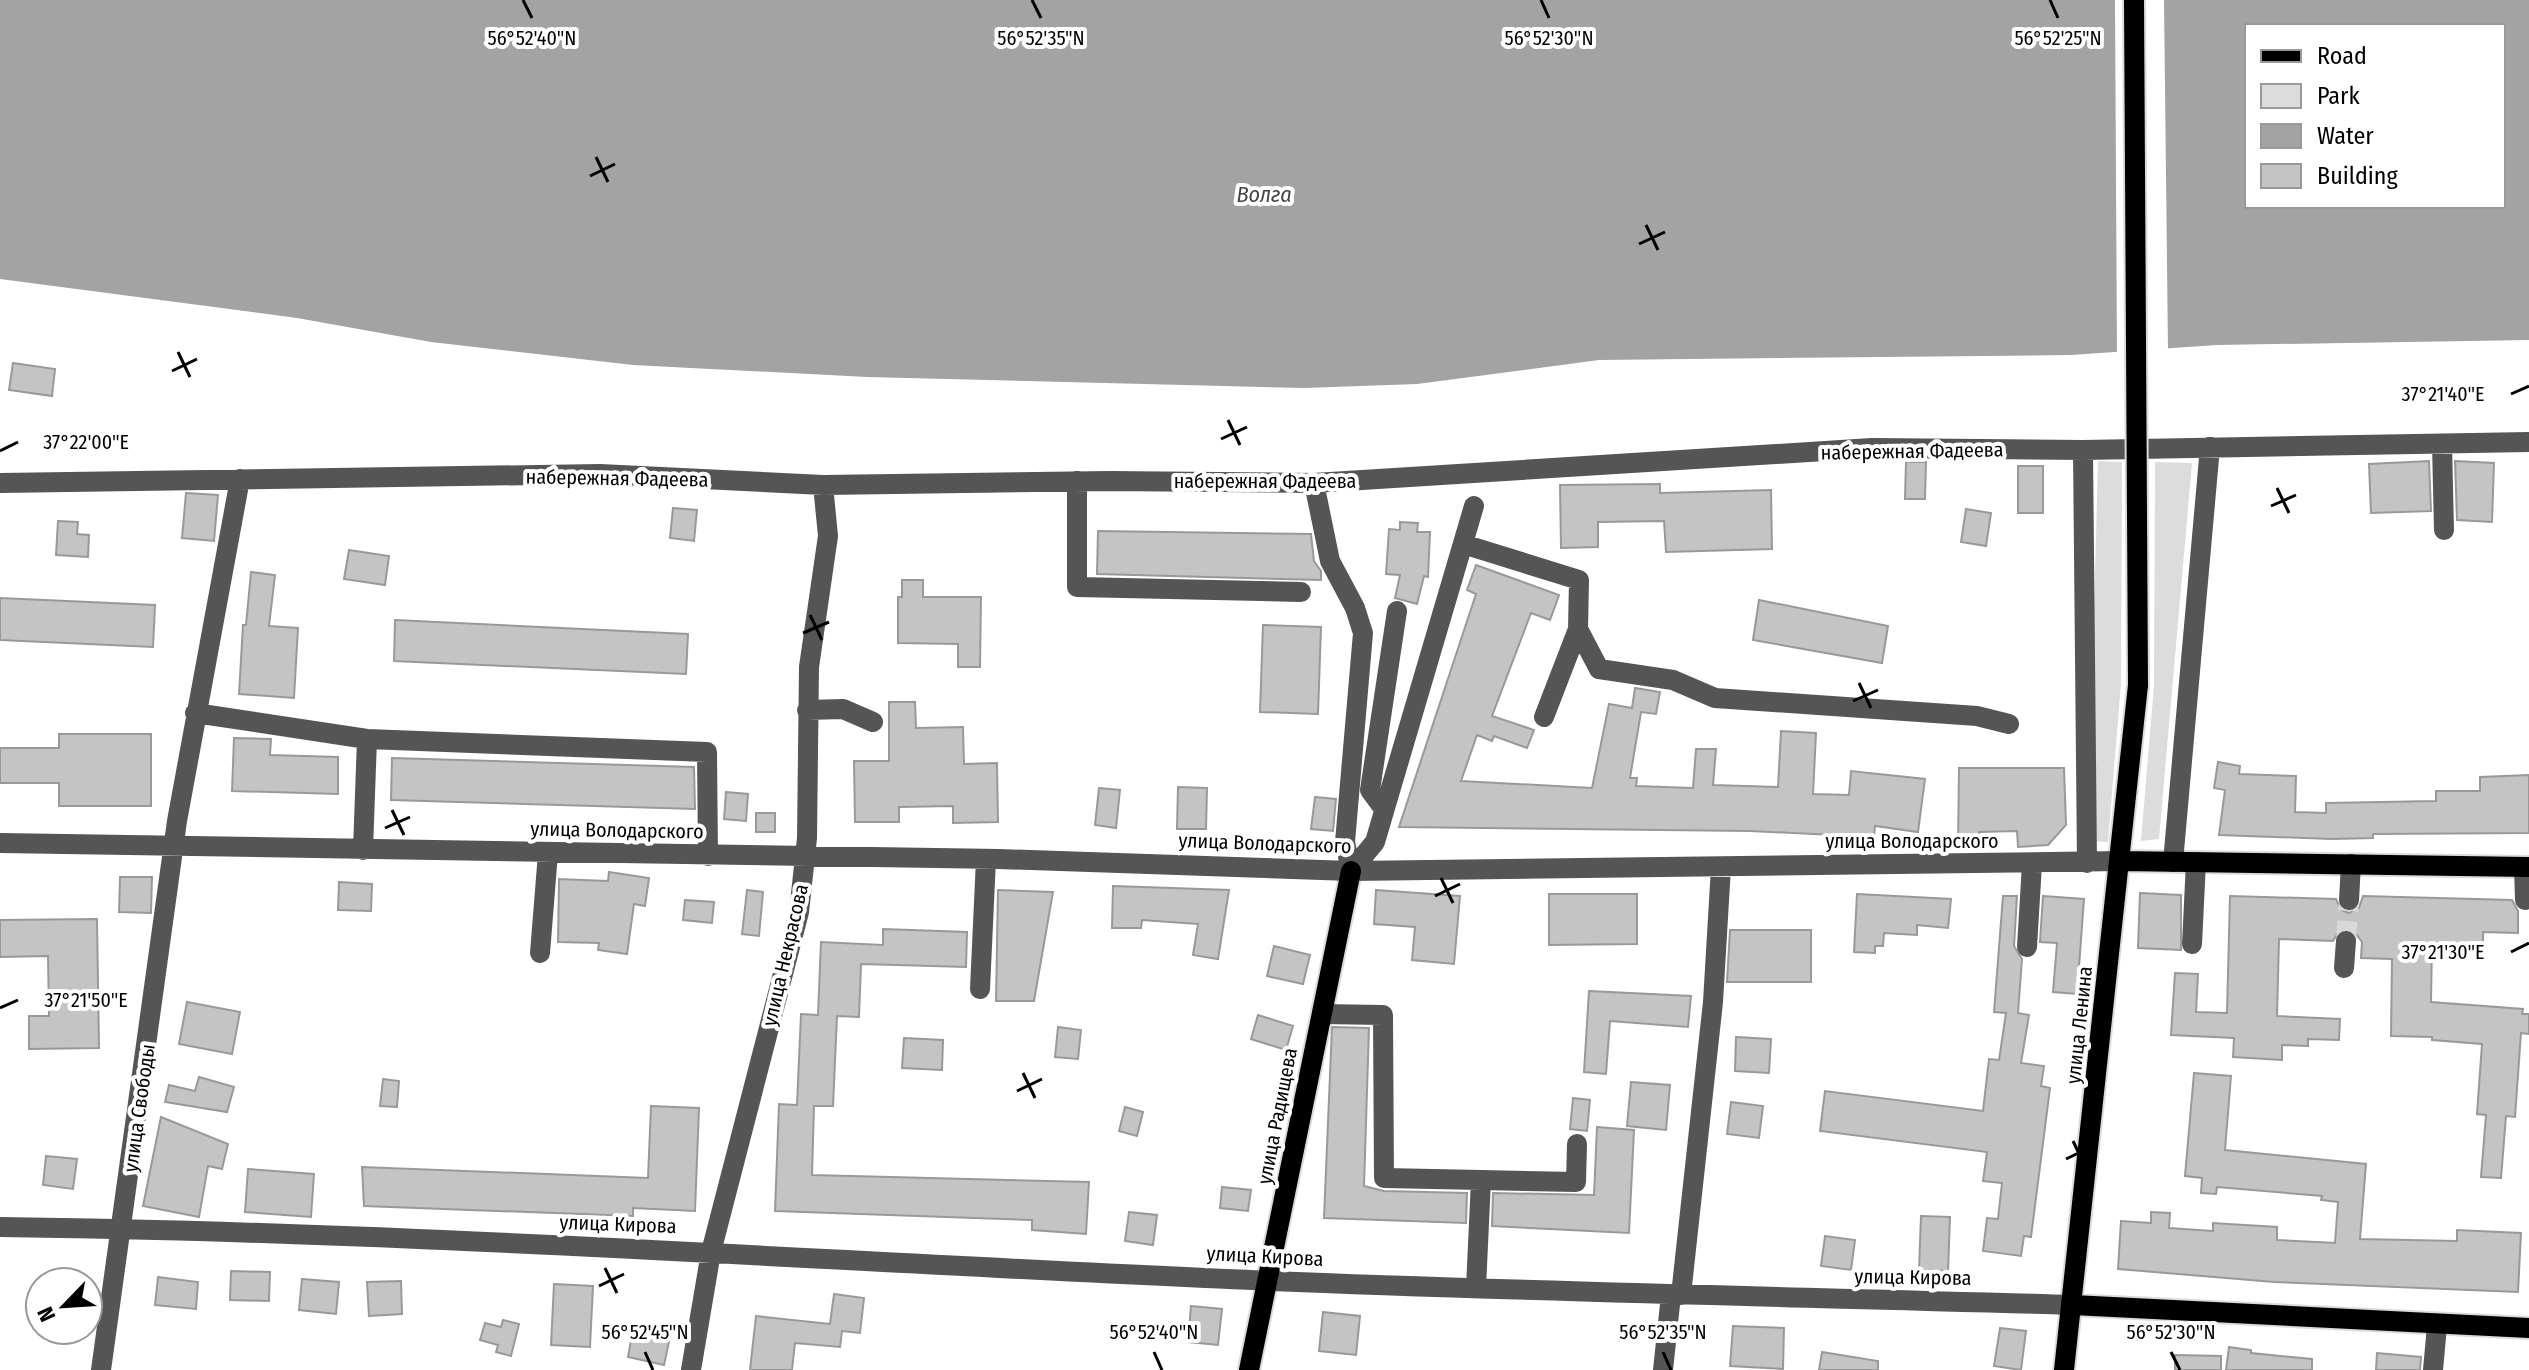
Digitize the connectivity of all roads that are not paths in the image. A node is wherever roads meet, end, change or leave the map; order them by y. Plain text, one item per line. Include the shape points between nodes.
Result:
1 (2134, 0) edge
2 (2529, 442) edge
3 (2442, 444) junction
4 (2210, 447) junction
5 (2083, 450) junction
6 (240, 479) junction
7 (1077, 481) junction
8 (0, 483) edge
9 (1314, 483) junction
10 (823, 485) junction
11 (1474, 506) dead end
12 (2444, 530) dead end
13 (1463, 544) junction
14 (1301, 592) dead end
15 (1397, 611) dead end
16 (1578, 629) junction
17 (807, 710) junction
18 (195, 713) junction
19 (1544, 717) dead end
20 (873, 722) dead end
21 (2009, 724) dead end
22 (367, 739) junction
23 (1370, 790) junction
24 (1348, 808) junction
25 (1384, 809) junction
26 (0, 843) edge
27 (175, 846) junction
28 (363, 850) junction
29 (548, 853) junction
30 (708, 856) junction
31 (805, 858) junction
32 (986, 859) junction
33 (2121, 861) junction
34 (2173, 862) junction
35 (2196, 862) junction
36 (2087, 863) junction
37 (2032, 864) junction
38 (2351, 864) junction
39 (1721, 867) junction
40 (2527, 867) edge
41 (1351, 871) junction
42 (2349, 900) tunnel mouth
43 (2525, 900) dead end
44 (2346, 941) tunnel mouth
45 (2192, 944) dead end
46 (2027, 947) dead end
47 (540, 953) dead end
48 (2344, 968) dead end
49 (980, 989) dead end
50 (1322, 1014) junction
51 (1577, 1144) dead end
52 (1481, 1180) junction
53 (0, 1227) edge
54 (122, 1229) junction
55 (711, 1252) junction
56 (1268, 1280) junction
57 (1476, 1288) junction
58 (1676, 1295) junction
59 (2073, 1305) junction
60 (2437, 1326) junction
61 (2529, 1328) edge
62 (101, 1370) edge
63 (691, 1370) edge
64 (1249, 1370) edge
65 (1663, 1370) edge
66 (2064, 1370) edge
67 (2433, 1370) edge

1 - 33 main road, улица Ленина, bridge via 2138,685
2 - 3 street, набережная Фадеева
3 - 4 street, набережная Фадеева
3 - 12 street
4 - 5 street, набережная Фадеева
4 - 34 street
5 - 9 street, набережная Фадеева via 1872,448
5 - 36 street
6 - 8 street, набережная Фадеева
6 - 10 street, набережная Фадеева via 600,474
6 - 18 street, улица Свободы
7 - 9 street, набережная Фадеева
7 - 10 street, набережная Фадеева
7 - 14 street via 1077,587
9 - 24 street via 1330,561 1363,633
10 - 17 street, улица Некрасова via 828,536
11 - 13 street
13 - 16 street via 1579,580
13 - 25 street
15 - 23 street
16 - 19 street
16 - 21 street via 1599,669 1673,680 1715,698 1977,716
17 - 20 street via 843,709
17 - 31 street, улица Некрасова
18 - 22 street
18 - 27 street, улица Свободы
22 - 28 street
22 - 30 street via 707,752
23 - 24 street
23 - 25 street
24 - 41 street via 1345,842
25 - 41 street via 1375,842
26 - 27 street, улица Володарского
27 - 28 street, улица Володарского
27 - 54 street, улица Свободы
28 - 29 street, улица Володарского
29 - 30 street, улица Володарского
29 - 47 street
30 - 31 street, улица Володарского
31 - 32 street, улица Володарского
31 - 55 street, улица Некрасова via 799,912
32 - 41 street, улица Володарского
32 - 49 street
33 - 34 main road, улица Володарского
33 - 36 street, улица Володарского
33 - 59 main road, улица Ленина
34 - 35 main road, улица Володарского
35 - 38 main road, улица Володарского
35 - 45 street
36 - 37 street, улица Володарского
37 - 39 street, улица Володарского
37 - 46 street
38 - 40 main road, улица Володарского
38 - 42 street
39 - 41 street, улица Володарского
39 - 58 street via 1713,1002
40 - 43 street
41 - 50 main road, улица Радищева
44 - 48 street
50 - 52 street via 1383,1015 1384,1178
50 - 56 main road, улица Радищева
51 - 52 street via 1576,1182
52 - 57 street
53 - 54 street, улица Кирова
54 - 55 street, улица Кирова
54 - 62 street, улица Свободы
55 - 56 street, улица Кирова
55 - 63 street, улица Некрасова
56 - 57 street, улица Кирова
56 - 64 main road, улица Радищева
57 - 58 street, улица Кирова
58 - 59 street, улица Кирова
58 - 65 street
59 - 60 main road, улица Кирова
59 - 66 main road, улица Ленина
60 - 61 main road, улица Кирова
60 - 67 street

